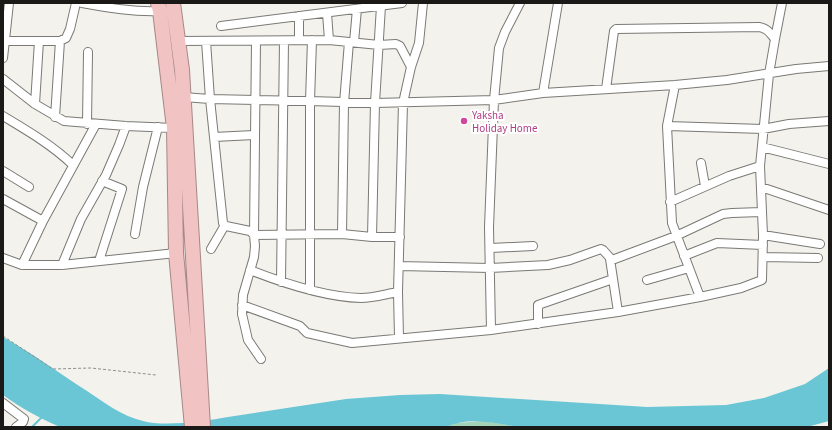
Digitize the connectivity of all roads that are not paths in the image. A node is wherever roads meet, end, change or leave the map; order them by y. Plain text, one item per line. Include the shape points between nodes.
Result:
1 (9, 3) edge
2 (76, 3) edge
3 (82, 3) edge
4 (173, 3) edge
5 (402, 3) edge
6 (423, 3) edge
7 (520, 3) edge
8 (558, 3) edge
9 (782, 3) edge
10 (381, 6) junction
11 (159, 7) edge
12 (357, 9) junction
13 (327, 13) junction
14 (299, 16) junction
15 (221, 26) dead end
16 (5, 28) edge
17 (299, 40) junction
18 (312, 40) junction
19 (329, 40) junction
20 (775, 40) junction
21 (5, 41) junction
22 (39, 41) junction
23 (60, 41) junction
24 (179, 41) junction
25 (206, 41) junction
26 (256, 41) junction
27 (284, 41) junction
28 (351, 42) junction
29 (379, 45) junction
30 (88, 52) dead end
31 (4, 53) edge
32 (829, 66) edge
33 (411, 67) junction
34 (769, 74) junction
35 (3, 79) edge
36 (676, 86) junction
37 (606, 89) junction
38 (543, 93) junction
39 (184, 98) junction
40 (210, 99) junction
41 (255, 100) junction
42 (283, 100) junction
43 (310, 100) junction
44 (494, 100) junction
45 (344, 103) junction
46 (375, 103) junction
47 (403, 103) junction
48 (35, 104) junction
49 (3, 116) edge
50 (55, 117) junction
51 (829, 121) edge
52 (87, 124) junction
53 (96, 124) junction
54 (126, 126) junction
55 (666, 126) junction
56 (158, 127) junction
57 (174, 128) junction
58 (763, 129) junction
59 (254, 135) junction
60 (214, 137) junction
61 (762, 147) junction
62 (701, 163) dead end
63 (74, 164) junction
64 (829, 164) edge
65 (760, 166) junction
66 (3, 171) edge
67 (102, 181) junction
68 (705, 186) junction
69 (30, 187) dead end
70 (761, 187) junction
71 (3, 200) edge
72 (670, 202) junction
73 (829, 210) edge
74 (761, 212) junction
75 (43, 221) junction
76 (225, 225) junction
77 (135, 234) dead end
78 (310, 234) junction
79 (342, 234) junction
80 (254, 235) junction
81 (281, 235) junction
82 (763, 235) junction
83 (676, 236) junction
84 (372, 237) junction
85 (400, 237) junction
86 (820, 244) dead end
87 (763, 245) junction
88 (533, 246) dead end
89 (491, 248) junction
90 (211, 249) dead end
91 (176, 253) junction
92 (684, 256) junction
93 (763, 257) junction
94 (3, 258) edge
95 (818, 258) dead end
96 (610, 259) junction
97 (99, 261) junction
98 (22, 265) junction
99 (62, 265) junction
100 (399, 266) junction
101 (490, 268) junction
102 (689, 268) junction
103 (250, 270) junction
104 (613, 279) junction
105 (647, 280) dead end
106 (281, 282) junction
107 (310, 290) junction
108 (398, 292) junction
109 (700, 297) junction
110 (242, 306) junction
111 (618, 312) junction
112 (538, 324) junction
113 (491, 330) junction
114 (399, 338) junction
115 (261, 359) dead end
116 (3, 404) edge
117 (16, 427) edge
118 (192, 427) edge
119 (203, 427) edge

1 - 16 street
2 - 23 street via 70,30 66,38
3 - 11 street via 142,12
4 - 24 highway
5 - 10 street
6 - 33 street via 419,43
7 - 44 street via 501,40
8 - 38 street
9 - 20 street
10 - 12 street
10 - 29 street
11 - 57 highway
12 - 13 street
12 - 28 street
13 - 14 street
13 - 19 street
14 - 15 street
14 - 17 street
16 - 21 street
17 - 18 street
17 - 27 street
18 - 19 street
18 - 43 street
19 - 28 street
20 - 34 street
20 - 37 street via 769,31 762,27 616,29
21 - 22 street
21 - 31 street
22 - 23 street
22 - 48 street
23 - 50 street
24 - 25 street
24 - 39 highway
25 - 26 street
25 - 40 street
26 - 27 street
26 - 41 street
27 - 42 street
28 - 29 street
28 - 45 street
29 - 33 street via 400,46
29 - 46 street
30 - 52 street
32 - 34 street
33 - 47 street
34 - 36 street
34 - 58 street
35 - 48 street
36 - 37 street
36 - 55 street
37 - 38 street
38 - 44 street
39 - 40 street
39 - 119 highway
40 - 41 street
40 - 60 street
41 - 42 street
41 - 59 street
42 - 43 street
42 - 81 street
43 - 45 street
43 - 78 street
44 - 47 street
44 - 89 street via 489,227
45 - 46 street
45 - 79 street
46 - 47 street
46 - 84 street
47 - 85 street
48 - 50 street
49 - 63 street via 39,137
50 - 52 street
51 - 58 street
52 - 53 street
53 - 54 street
53 - 63 street
54 - 56 street
54 - 67 street via 120,145
55 - 58 street
55 - 72 street
56 - 57 street
56 - 77 street via 146,172
57 - 91 highway
58 - 61 street
59 - 60 street
59 - 80 street
60 - 76 street
61 - 64 street
61 - 65 street
62 - 68 street
63 - 75 street
65 - 68 street
65 - 70 street
66 - 69 street
67 - 97 street via 122,189
67 - 99 street
68 - 72 street
70 - 73 street
70 - 74 street
71 - 75 street
72 - 83 street
74 - 82 street
74 - 83 street via 722,214
75 - 98 street
76 - 80 street via 250,231
76 - 90 street
78 - 79 street
78 - 81 street
78 - 107 street
79 - 84 street
80 - 81 street
80 - 103 street via 256,246
81 - 106 street
82 - 86 street
82 - 87 street
83 - 92 street
83 - 96 street
84 - 85 street
85 - 100 street
87 - 92 street via 717,243
87 - 93 street
88 - 89 street
89 - 101 street
91 - 97 street
91 - 118 highway
92 - 102 street
93 - 95 street
93 - 109 street via 761,281
94 - 98 street
96 - 101 street via 601,249 548,265
96 - 104 street
97 - 99 street
98 - 99 street
100 - 101 street
100 - 108 street
101 - 113 street
102 - 105 street
102 - 109 street
103 - 106 street
103 - 110 street
104 - 111 street
104 - 112 street via 537,306
106 - 107 street
107 - 108 street via 363,298
108 - 114 street
109 - 111 street
110 - 114 street via 300,326 306,332 349,342
110 - 115 street via 248,340
111 - 112 street
112 - 113 street
113 - 114 street
116 - 117 street via 24,419 24,422

